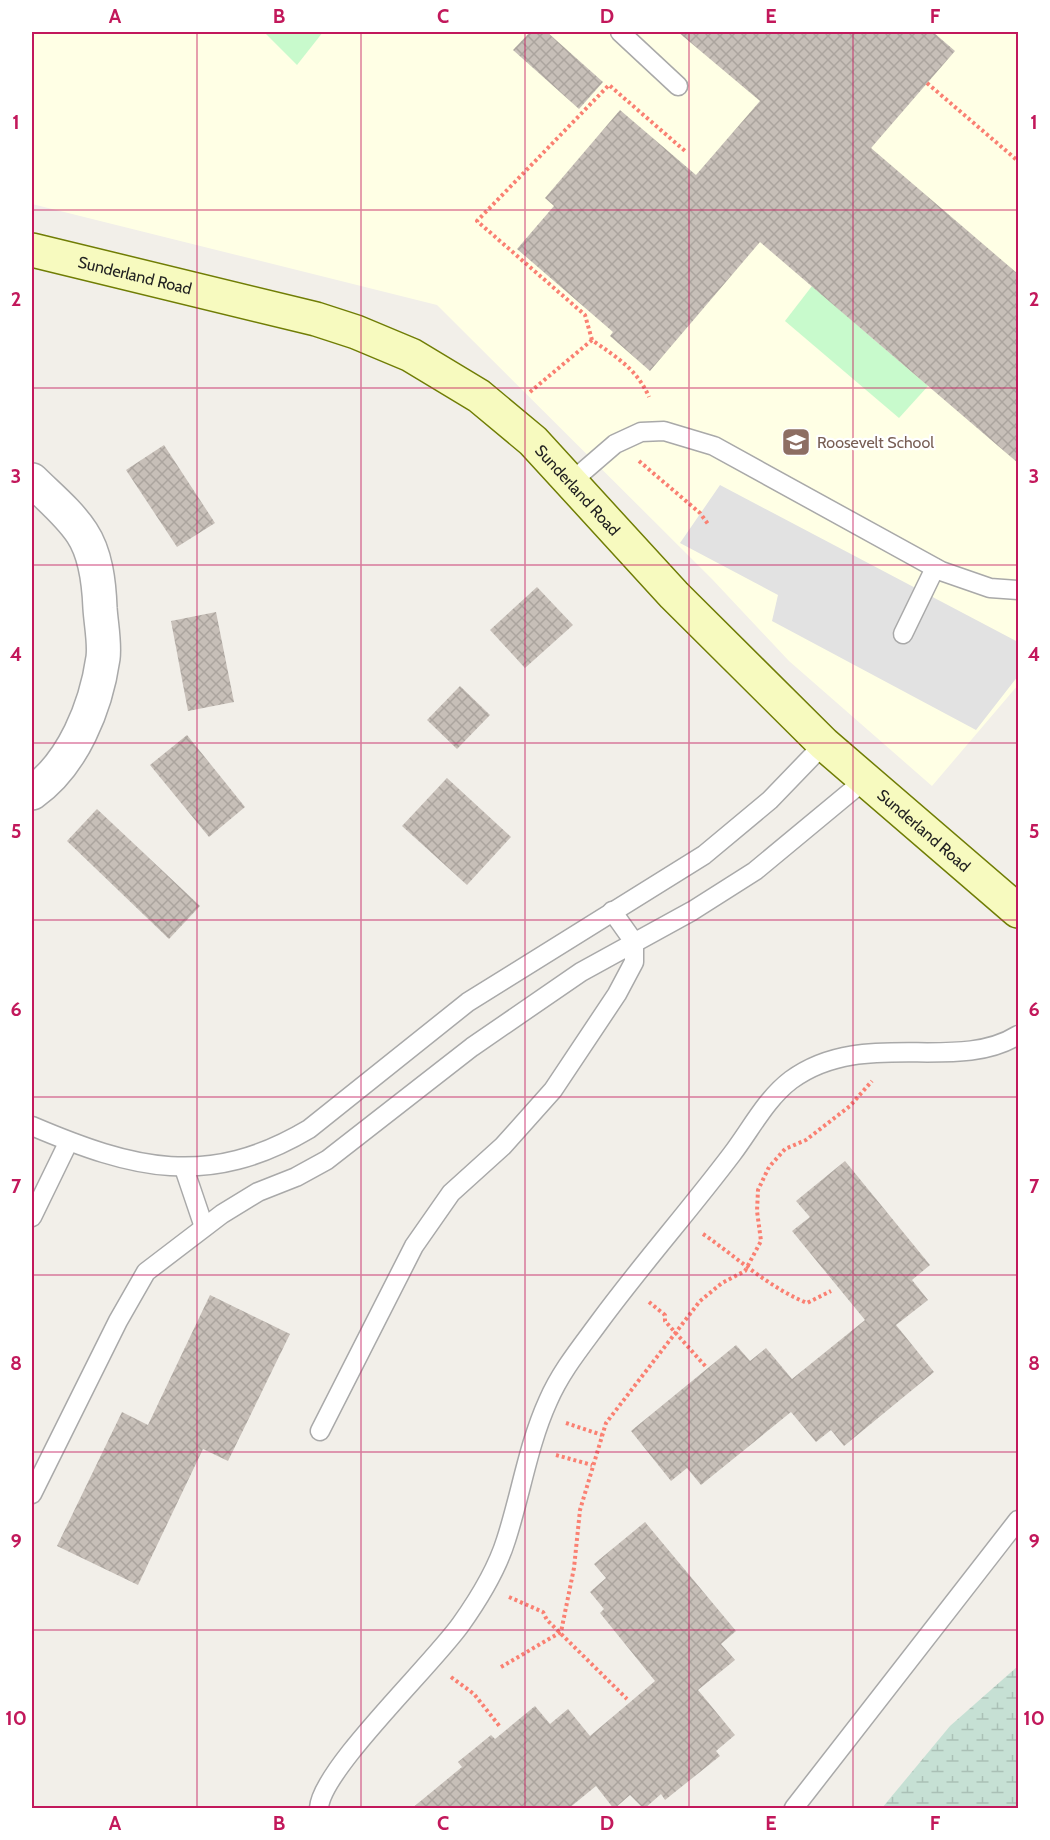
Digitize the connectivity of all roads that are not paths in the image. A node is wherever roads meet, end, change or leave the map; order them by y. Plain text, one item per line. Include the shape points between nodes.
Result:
1 (620, 32) edge
2 (678, 86) dead end
3 (32, 250) edge
4 (32, 480) edge
5 (571, 482) junction
6 (935, 568) junction
7 (1018, 590) edge
8 (903, 634) dead end
9 (824, 744) junction
10 (866, 779) junction
11 (32, 793) edge
12 (612, 911) junction
13 (1018, 911) edge
14 (634, 942) junction
15 (1018, 1035) edge
16 (32, 1126) edge
17 (68, 1143) junction
18 (184, 1168) junction
19 (32, 1217) edge
20 (204, 1227) junction
21 (320, 1431) dead end
22 (32, 1494) edge
23 (1018, 1520) edge
24 (319, 1809) edge
25 (794, 1809) edge

1 - 2 lane
3 - 5 street, Sunderland Road via 316,319 411,355 479,396 533,441
4 - 11 street via 82,533 92,555 98,581 103,657 94,694 72,749 52,777
5 - 6 lane via 615,444 641,432 664,431 714,446
5 - 9 street, Sunderland Road via 674,595
6 - 7 lane via 990,588
6 - 8 lane
9 - 10 street, Sunderland Road
9 - 12 lane via 770,800 704,855
10 - 13 street, Sunderland Road
10 - 14 lane via 755,871
12 - 14 lane
12 - 18 lane via 468,1002 309,1129 247,1156
14 - 20 lane via 581,972 480,1041 327,1160 258,1192
14 - 21 lane via 634,962 617,994 553,1089 503,1146 451,1193 414,1246
15 - 24 lane via 978,1048 866,1052 836,1059 792,1080 770,1100 732,1155 558,1378 546,1404 505,1543 492,1570 442,1650 351,1751 319,1798
16 - 17 lane
17 - 18 lane via 137,1162
17 - 19 lane
18 - 20 lane
20 - 22 lane via 146,1272
23 - 25 lane

